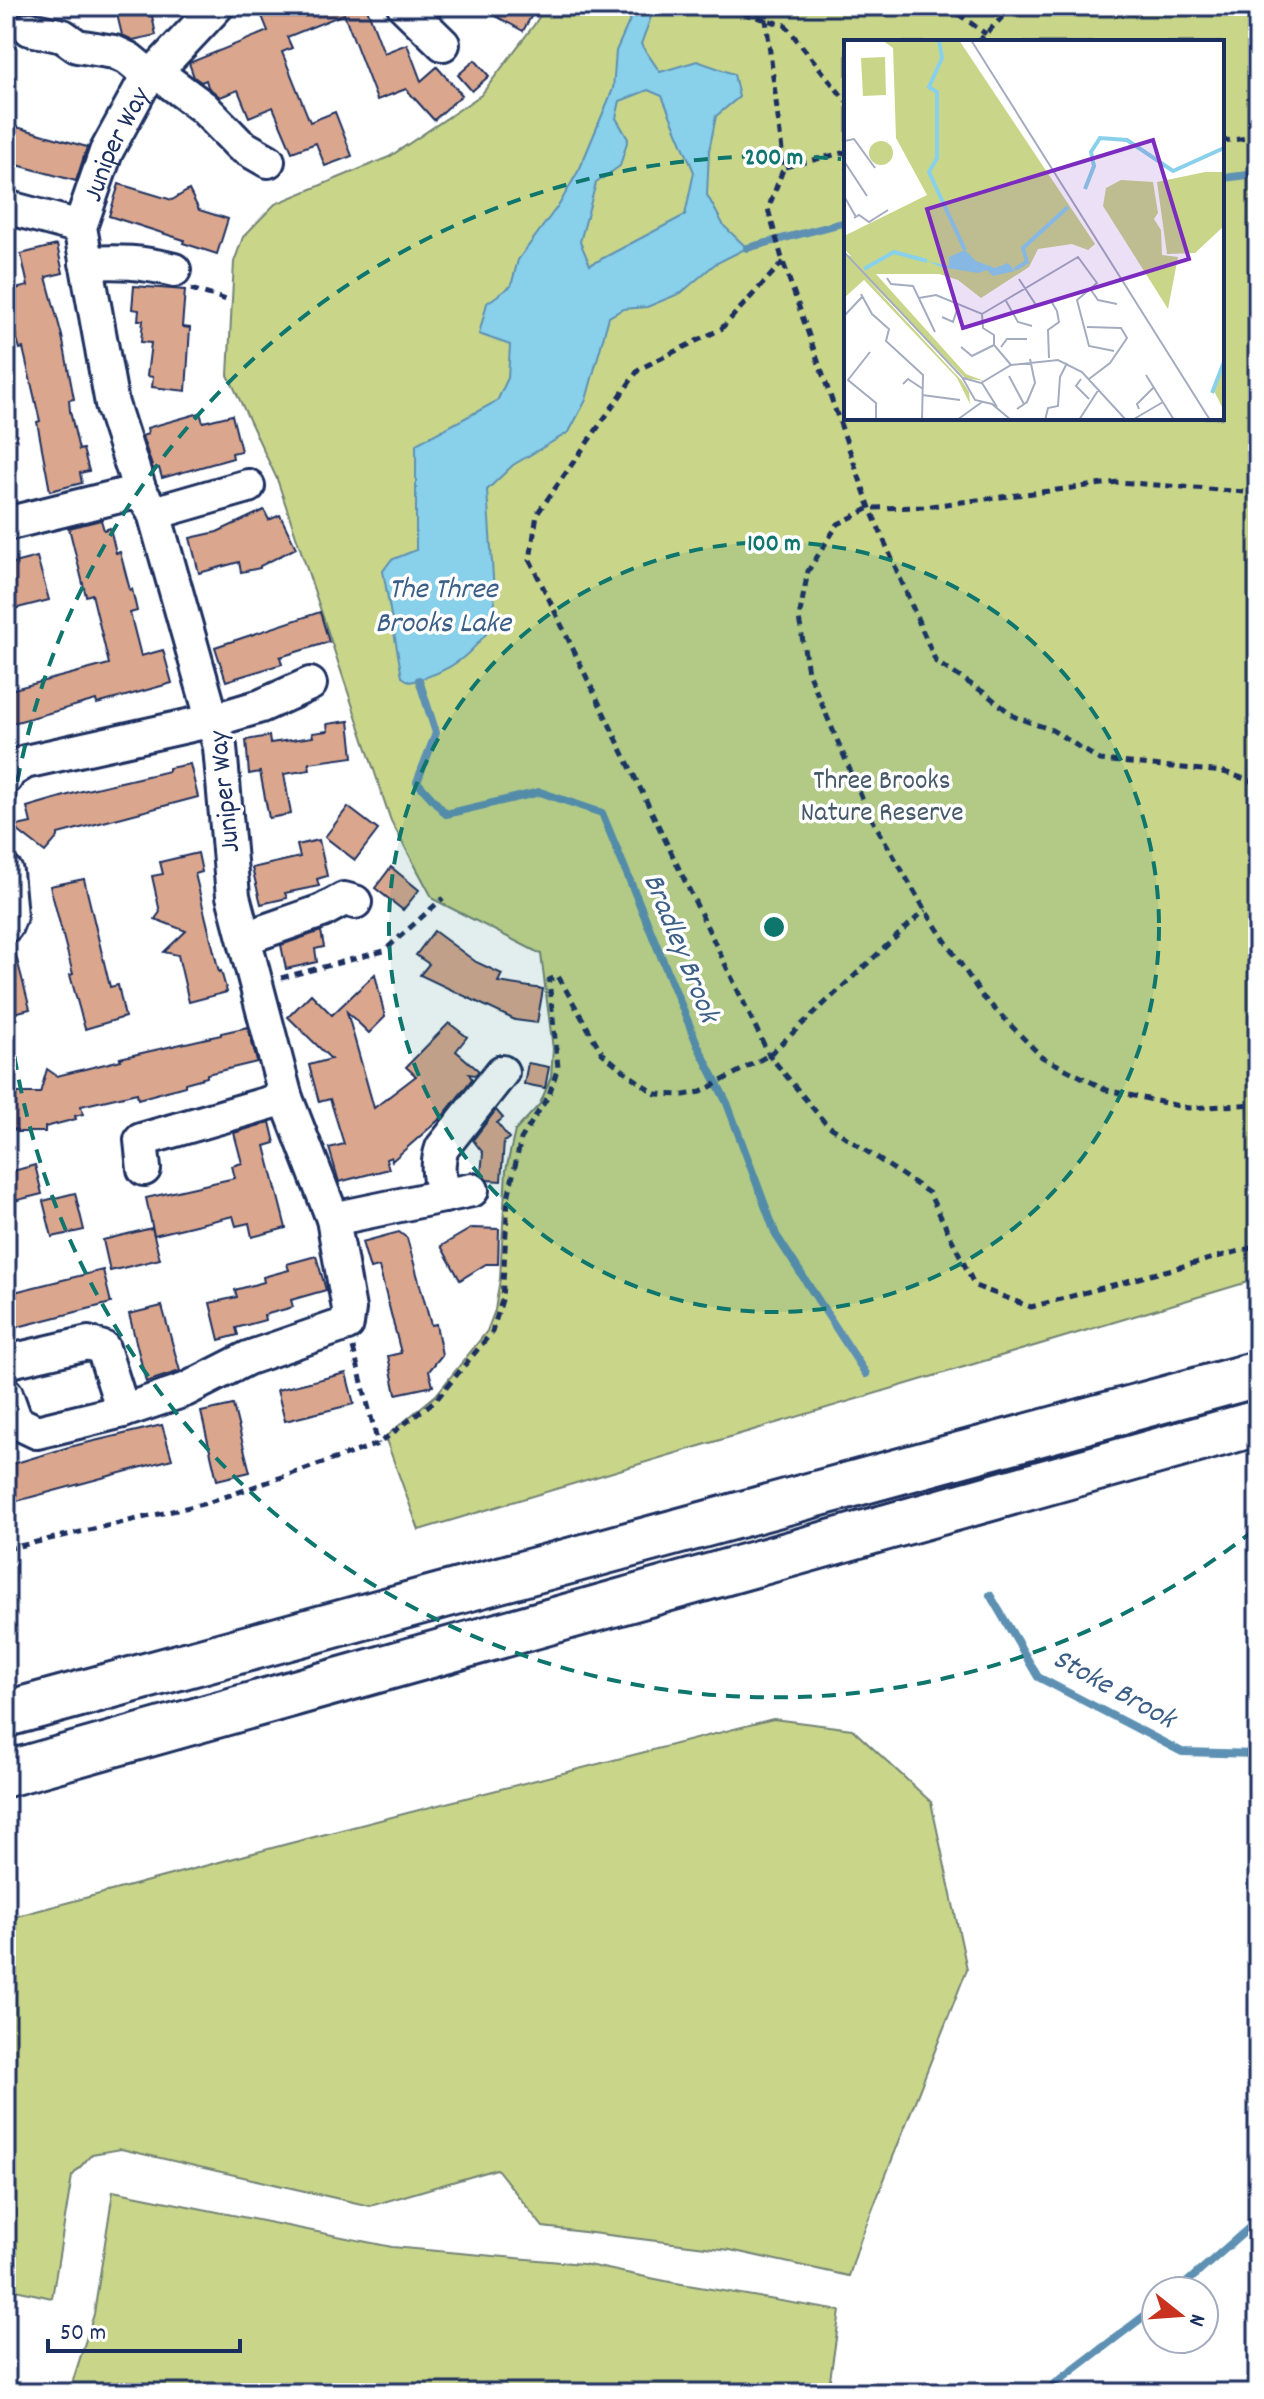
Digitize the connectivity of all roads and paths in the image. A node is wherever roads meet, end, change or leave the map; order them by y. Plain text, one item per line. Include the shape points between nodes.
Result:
1 (215, 6) edge
2 (404, 6) edge
3 (716, 6) edge
4 (774, 6) edge
5 (947, 6) edge
6 (1013, 6) edge
7 (766, 19) junction
8 (30, 29) dead end
9 (986, 34) junction
10 (980, 40) edge
11 (443, 44) dead end
12 (153, 75) junction
13 (844, 99) edge
14 (1258, 137) edge
15 (1224, 141) edge
16 (844, 152) edge
17 (268, 161) dead end
18 (784, 167) junction
19 (6, 207) edge
20 (80, 227) junction
21 (783, 262) junction
22 (86, 263) junction
23 (174, 270) dead end
24 (248, 486) dead end
25 (1258, 493) edge
26 (147, 502) junction
27 (870, 508) junction
28 (6, 524) edge
29 (310, 684) dead end
30 (214, 720) junction
31 (6, 778) edge
32 (1258, 783) edge
33 (6, 872) edge
34 (443, 898) dead end
35 (355, 902) dead end
36 (925, 910) junction
37 (6, 926) edge
38 (245, 938) junction
39 (257, 984) junction
40 (769, 1055) junction
41 (502, 1072) dead end
42 (286, 1098) junction
43 (1258, 1104) edge
44 (144, 1169) dead end
45 (333, 1219) junction
46 (1258, 1246) edge
47 (347, 1324) junction
48 (6, 1362) edge
49 (1258, 1374) edge
50 (6, 1394) edge
51 (123, 1411) junction
52 (1258, 1423) edge
53 (13, 1432) edge
54 (378, 1444) junction
55 (6, 1549) edge
56 (6, 1714) edge
57 (6, 1774) edge

1 - 12 street, Juniper Way
2 - 11 street
3 - 7 path
4 - 7 path
5 - 9 path
6 - 9 path
7 - 13 path via 785,25
7 - 18 path
8 - 12 street via 114,52
9 - 10 path
12 - 17 street via 203,107 240,145
12 - 20 street, Juniper Way via 106,152
14 - 15 path
16 - 18 path
18 - 21 path via 768,209
19 - 20 street
20 - 22 street, Juniper Way
21 - 27 path
21 - 40 path via 721,329 639,369 537,514 530,560
22 - 23 street via 122,260
22 - 26 street, Juniper Way via 112,404
24 - 26 street
25 - 27 path via 1119,482 923,507
26 - 28 street
26 - 30 street, Juniper Way
27 - 32 path via 936,662 1015,717 1052,730 1100,760 1224,772
27 - 36 path via 838,524 808,571 799,618 808,672 868,812
29 - 30 street
30 - 31 street via 25,762
30 - 38 street, Juniper Way via 233,896
33 - 37 street
34 - 39 path via 384,951
35 - 38 street via 344,899
36 - 40 path
36 - 43 path via 982,996 1042,1057 1107,1090 1174,1105
38 - 39 street, Juniper Way
39 - 42 street, Juniper Way
40 - 46 path via 826,1124 929,1193 975,1286 1031,1307
40 - 54 path via 701,1092 656,1094 602,1053 558,976 549,980 558,1067 549,1095 521,1139 508,1198 502,1300 492,1332 436,1400
41 - 45 street via 442,1148 439,1179 458,1193
42 - 44 street via 141,1140
42 - 45 street, Juniper Way
45 - 47 street, Juniper Way
47 - 51 street via 248,1358 185,1390
47 - 54 path
48 - 51 street via 88,1343 103,1348
49 - 56 highway
50 - 53 street via 16,1422
51 - 53 street via 37,1432
52 - 57 highway
54 - 55 path via 207,1503

